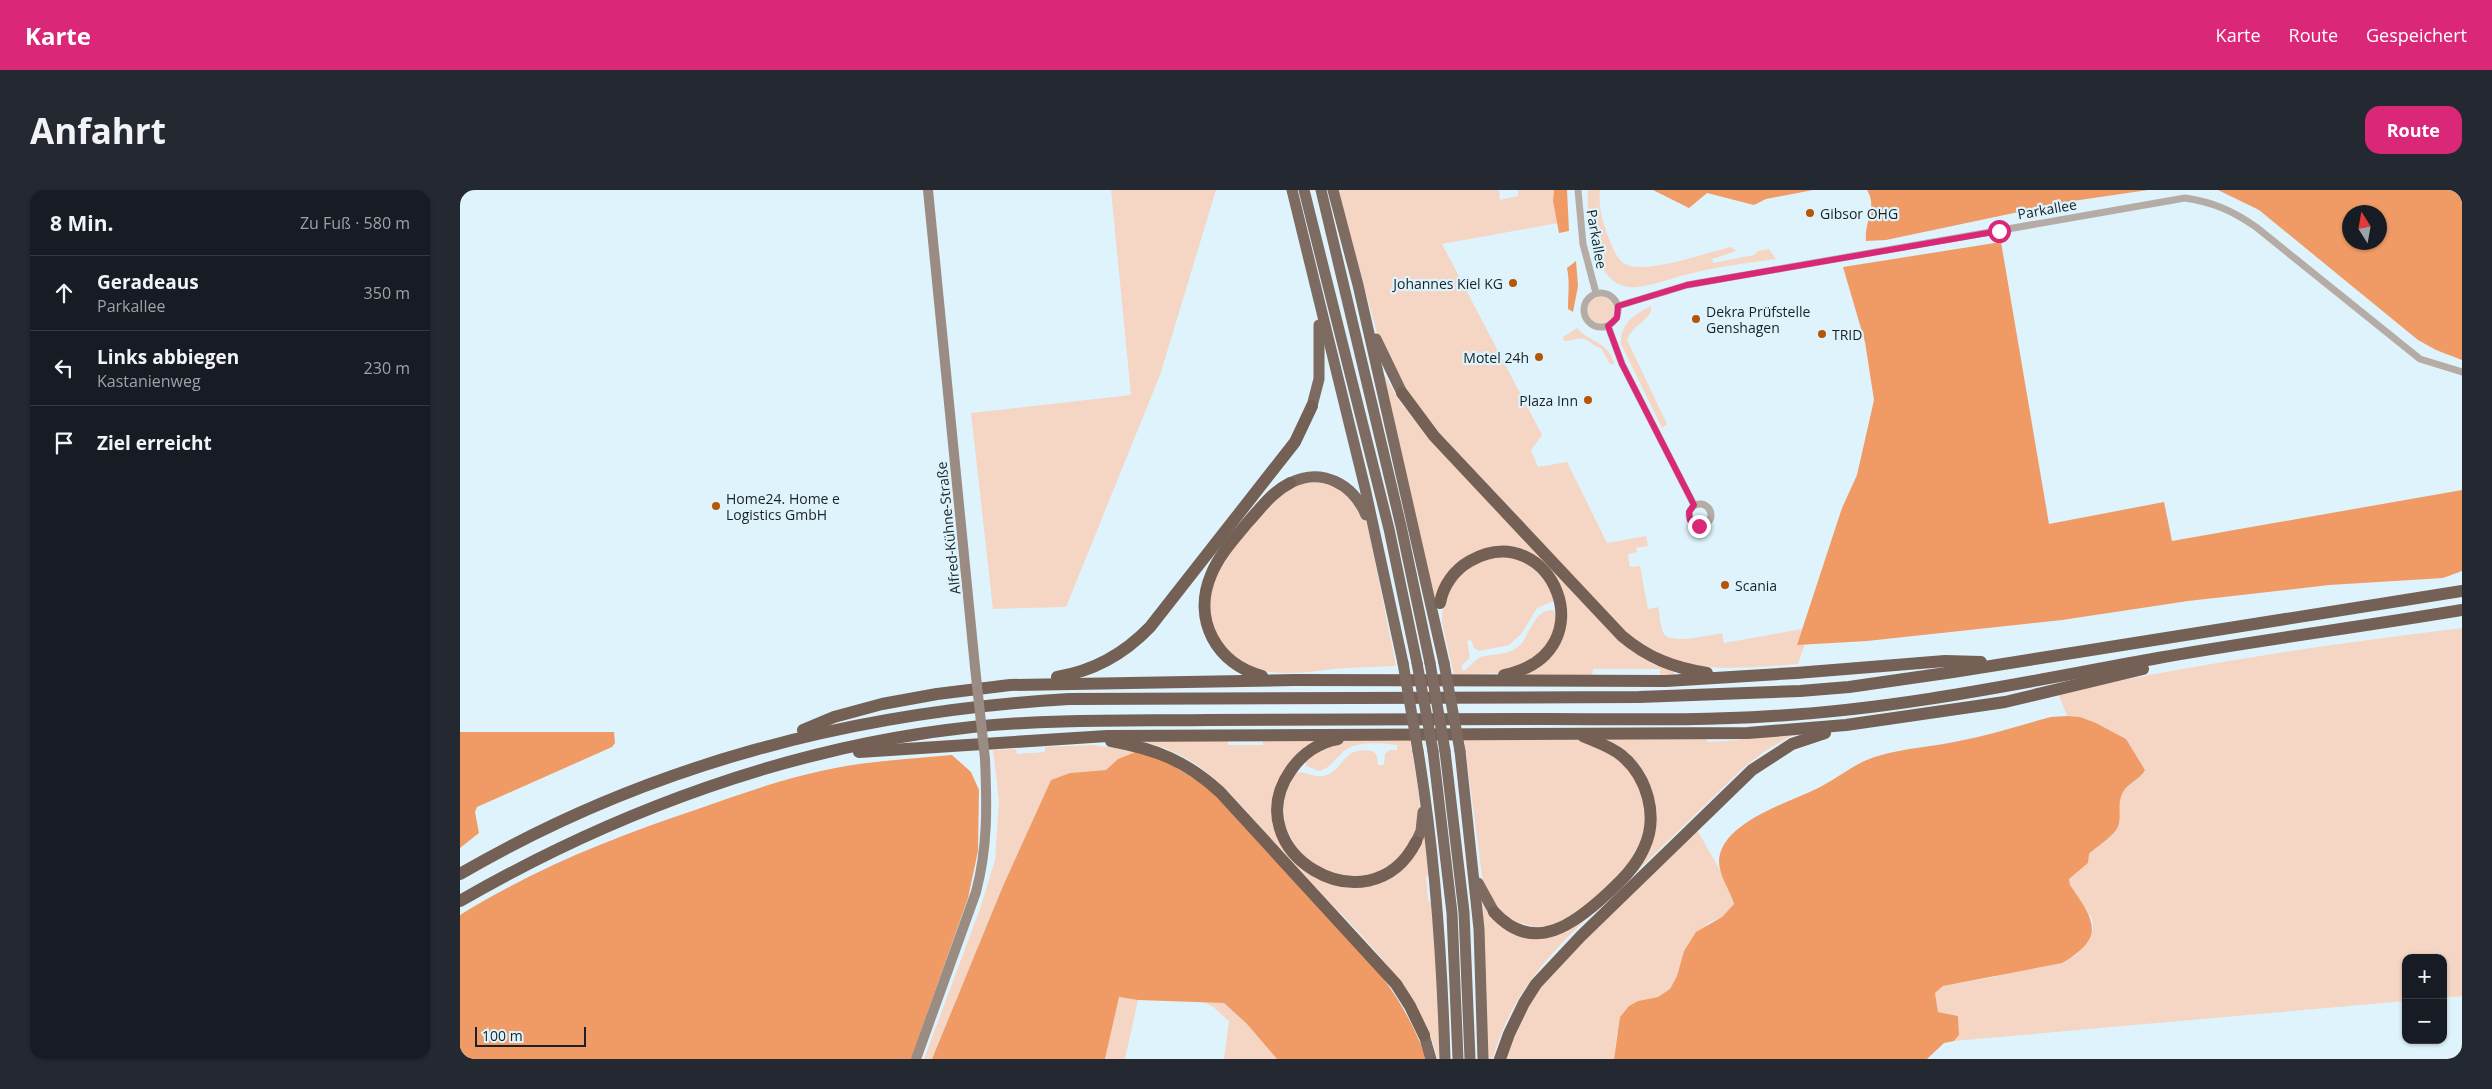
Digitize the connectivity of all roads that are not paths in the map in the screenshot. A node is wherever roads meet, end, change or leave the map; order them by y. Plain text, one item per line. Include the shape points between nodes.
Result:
1 (928, 190) edge
2 (1292, 190) edge
3 (1304, 190) edge
4 (1321, 190) edge
5 (1333, 190) edge
6 (1578, 190) edge
7 (1308, 259) junction
8 (1358, 285) junction
9 (1596, 293) junction
10 (1618, 306) junction
11 (1608, 326) junction
12 (2462, 372) edge
13 (1402, 393) joint
14 (1312, 406) joint
15 (1290, 483) joint
16 (1694, 505) dead end
17 (1378, 549) junction
18 (2462, 592) edge
19 (1440, 603) joint
20 (2462, 610) edge
21 (1440, 644) junction
22 (2169, 656) junction
23 (2004, 663) junction
24 (1742, 677) junction
25 (1439, 679) junction
26 (1294, 680) junction
27 (1010, 685) junction
28 (1865, 722) junction
29 (1579, 734) junction
30 (1410, 735) junction
31 (1084, 736) junction
32 (755, 749) junction
33 (832, 753) junction
34 (1425, 790) junction
35 (1416, 842) joint
36 (460, 874) edge
37 (1474, 877) junction
38 (460, 901) edge
39 (1494, 912) joint
40 (1424, 1034) joint
41 (916, 1059) edge
42 (1431, 1059) edge
43 (1445, 1059) edge
44 (1458, 1059) edge
45 (1470, 1059) edge
46 (1483, 1059) edge
47 (1500, 1059) edge

1 - 41 main road, Alfred-Kühne-Straße, bridge via 987,806 984,864
2 - 7 highway
3 - 44 highway, bridge via 1389,529 1433,751 1452,913
4 - 45 highway, bridge via 1401,526 1430,663 1445,751 1464,912
5 - 8 highway
6 - 9 street, Parkallee via 1583,244
7 - 14 highway via 1320,341 1319,379
7 - 17 highway
8 - 13 highway via 1378,345
8 - 21 highway
9 - 10 street via 1612,296
9 - 11 street via 1584,304 1585,316 1596,326
10 - 11 street via 1617,318
10 - 12 street, Parkallee via 1687,285 2185,198 2222,206 2240,216 2420,359
11 - 16 street via 1622,364
13 - 24 highway via 1434,436 1622,636 1665,664 1684,670
14 - 27 highway via 1305,426 1279,464 1138,639 1108,660 1081,671
15 - 17 highway via 1321,477 1336,480 1349,489 1360,501
15 - 26 highway via 1267,500 1218,559 1205,591 1204,607 1217,647 1237,667 1262,676
17 - 34 highway, bridge
18 - 23 highway
19 - 21 highway
19 - 25 highway via 1450,578 1465,563 1489,553 1505,552 1531,560 1549,575 1559,595 1562,620 1551,650 1527,668 1502,675
20 - 22 highway
21 - 37 highway, bridge via 1460,751
22 - 28 highway via 2156,666 2005,702
22 - 33 highway via 1945,696 1834,712 1641,719 1049,721 944,731
23 - 24 highway via 1946,661
23 - 32 highway via 1849,687 1748,694 1128,699 1010,703 884,719
24 - 25 highway via 1666,681
25 - 26 highway
26 - 27 highway
27 - 32 highway via 882,704 834,717
28 - 29 highway via 1748,733
28 - 47 highway via 1792,744 1752,770 1542,978 1516,1017
29 - 30 highway
29 - 39 highway via 1619,753 1643,784 1650,811 1650,830 1644,848 1626,876 1587,912 1564,928 1526,932 1507,924
30 - 31 highway
30 - 35 highway via 1346,738 1315,748 1290,771 1280,793 1278,810 1283,835 1295,855 1311,870 1334,881 1365,881 1382,875 1404,860
31 - 33 highway
31 - 40 highway via 1153,750 1209,781 1396,984
32 - 36 highway via 611,800 542,830
33 - 38 highway via 767,769 642,811 585,836
34 - 35 highway via 1422,824
34 - 43 highway via 1439,916
37 - 39 highway
37 - 46 highway
40 - 42 highway

